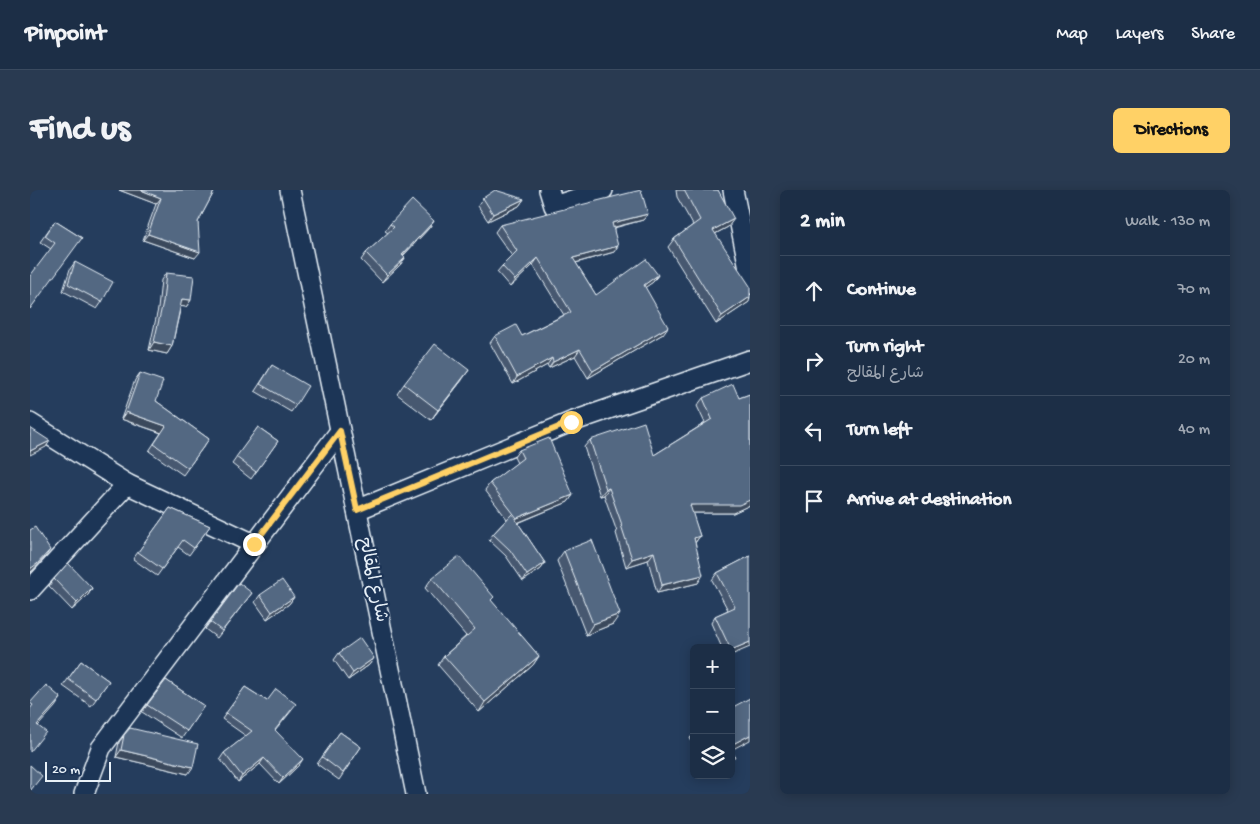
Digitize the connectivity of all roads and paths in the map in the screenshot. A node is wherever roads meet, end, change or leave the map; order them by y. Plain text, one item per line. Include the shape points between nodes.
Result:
1 (290, 190) edge
2 (549, 190) edge
3 (603, 190) edge
4 (733, 190) edge
5 (750, 284) edge
6 (750, 360) edge
7 (30, 423) edge
8 (340, 431) junction
9 (127, 484) junction
10 (357, 510) junction
11 (254, 544) junction
12 (30, 590) edge
13 (84, 794) edge
14 (416, 794) edge

1 - 8 street, شارع المقالح
2 - 3 street via 554,206
4 - 5 street
6 - 10 street via 571,422
7 - 9 street
8 - 10 street, شارع المقالح
8 - 11 street
9 - 11 street
9 - 12 street
10 - 14 street, شارع المقالح
11 - 13 street via 101,748

